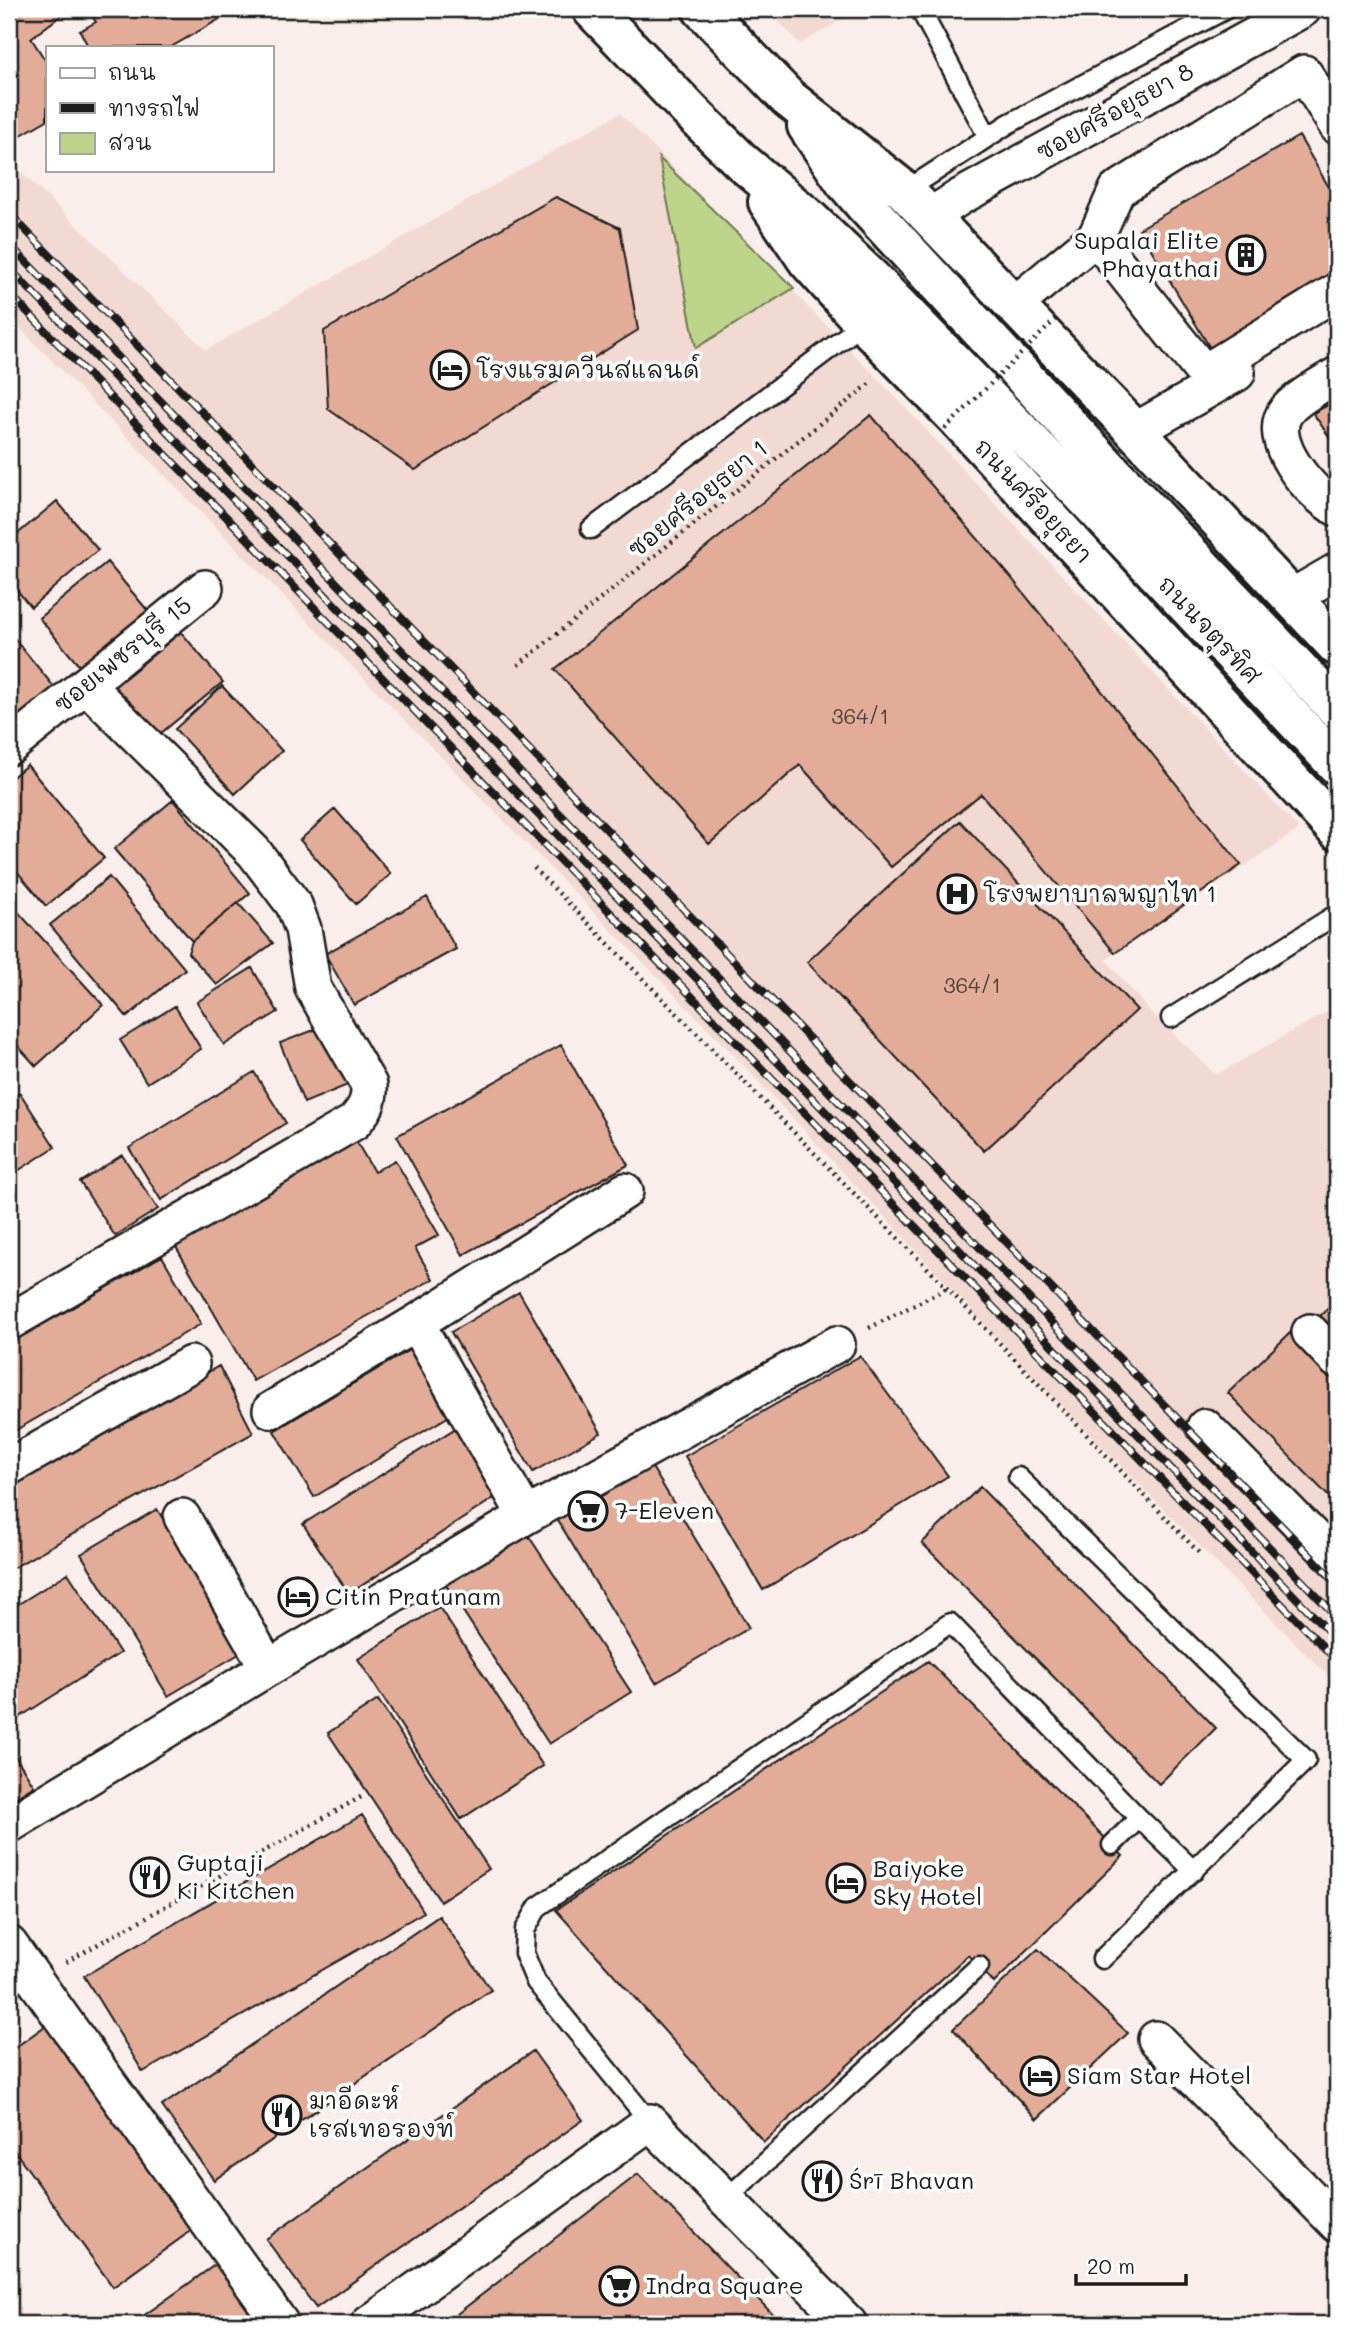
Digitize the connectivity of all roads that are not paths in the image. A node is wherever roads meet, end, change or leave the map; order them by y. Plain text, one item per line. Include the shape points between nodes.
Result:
1 (592, 9) edge
2 (702, 9) edge
3 (920, 9) edge
4 (1226, 9) edge
5 (1303, 9) edge
6 (788, 98) junction
7 (1337, 125) edge
8 (988, 137) junction
9 (742, 162) junction
10 (917, 204) junction
11 (1096, 237) junction
12 (1337, 290) edge
13 (1014, 305) junction
14 (1337, 315) edge
15 (864, 323) junction
16 (1337, 375) edge
17 (1135, 431) junction
18 (1082, 494) joint
19 (1337, 508) edge
20 (591, 529) dead end
21 (1337, 571) edge
22 (205, 588) dead end
23 (1292, 597) junction
24 (1337, 646) edge
25 (86, 685) junction
26 (1337, 709) edge
27 (9, 747) edge
28 (1337, 765) edge
29 (1337, 830) edge
30 (1337, 914) edge
31 (1171, 1018) dead end
32 (625, 1191) dead end
33 (9, 1322) edge
34 (416, 1323) junction
35 (1310, 1332) dead end
36 (837, 1344) road end
37 (1337, 1360) edge
38 (191, 1364) dead end
39 (271, 1410) dead end
40 (1205, 1427) dead end
41 (9, 1467) edge
42 (1018, 1477) dead end
43 (526, 1516) junction
44 (182, 1517) dead end
45 (1337, 1561) edge
46 (268, 1668) junction
47 (1139, 1818) junction
48 (9, 1825) edge
49 (1112, 1844) dead end
50 (1194, 1871) junction
51 (9, 1944) edge
52 (1102, 1959) dead end
53 (979, 1966) dead end
54 (1156, 2039) dead end
55 (650, 2122) junction
56 (726, 2199) junction
57 (1337, 2224) edge
58 (282, 2324) edge
59 (369, 2324) edge
60 (849, 2324) edge

1 - 9 main road, ถนนศรีอยุธยา
2 - 6 main road
3 - 8 lane
4 - 8 lane
5 - 10 street, ซอยศรีอยุธยา 8 via 960,197
6 - 10 main road
6 - 26 main road, ถนนจตุรทิศ via 863,204
7 - 11 street via 1304,73 1117,190
8 - 10 lane
9 - 15 main road, ถนนศรีอยุธยา via 808,261
9 - 18 main road, ถนนศรีอยุธยา via 872,279
10 - 13 main road
11 - 12 street via 1204,373
11 - 13 street
13 - 17 main road
14 - 17 street
15 - 20 lane
15 - 29 main road, ถนนศรีอยุธยา
16 - 19 street via 1287,410 1279,428 1281,444 1298,473
17 - 23 main road
18 - 28 main road, ถนนจตุรทิศ
21 - 23 street
22 - 25 street, ซอยเพชรบุรี 15
23 - 24 main road
25 - 27 street, ซอยเพชรบุรี 15
25 - 33 street via 254,852 294,905 313,988 369,1085 370,1098 354,1122
30 - 31 lane
32 - 34 street
34 - 39 street
34 - 43 street
35 - 37 street
36 - 43 street
38 - 41 street
40 - 45 street
42 - 50 lane via 1306,1760
43 - 46 street
44 - 46 street
46 - 48 street
47 - 49 lane
47 - 50 lane
47 - 55 lane via 950,1623 538,1907 525,1930 524,1953 536,1982
50 - 52 lane
51 - 58 street
53 - 56 lane
54 - 57 street
55 - 56 street
55 - 59 street
56 - 60 street

